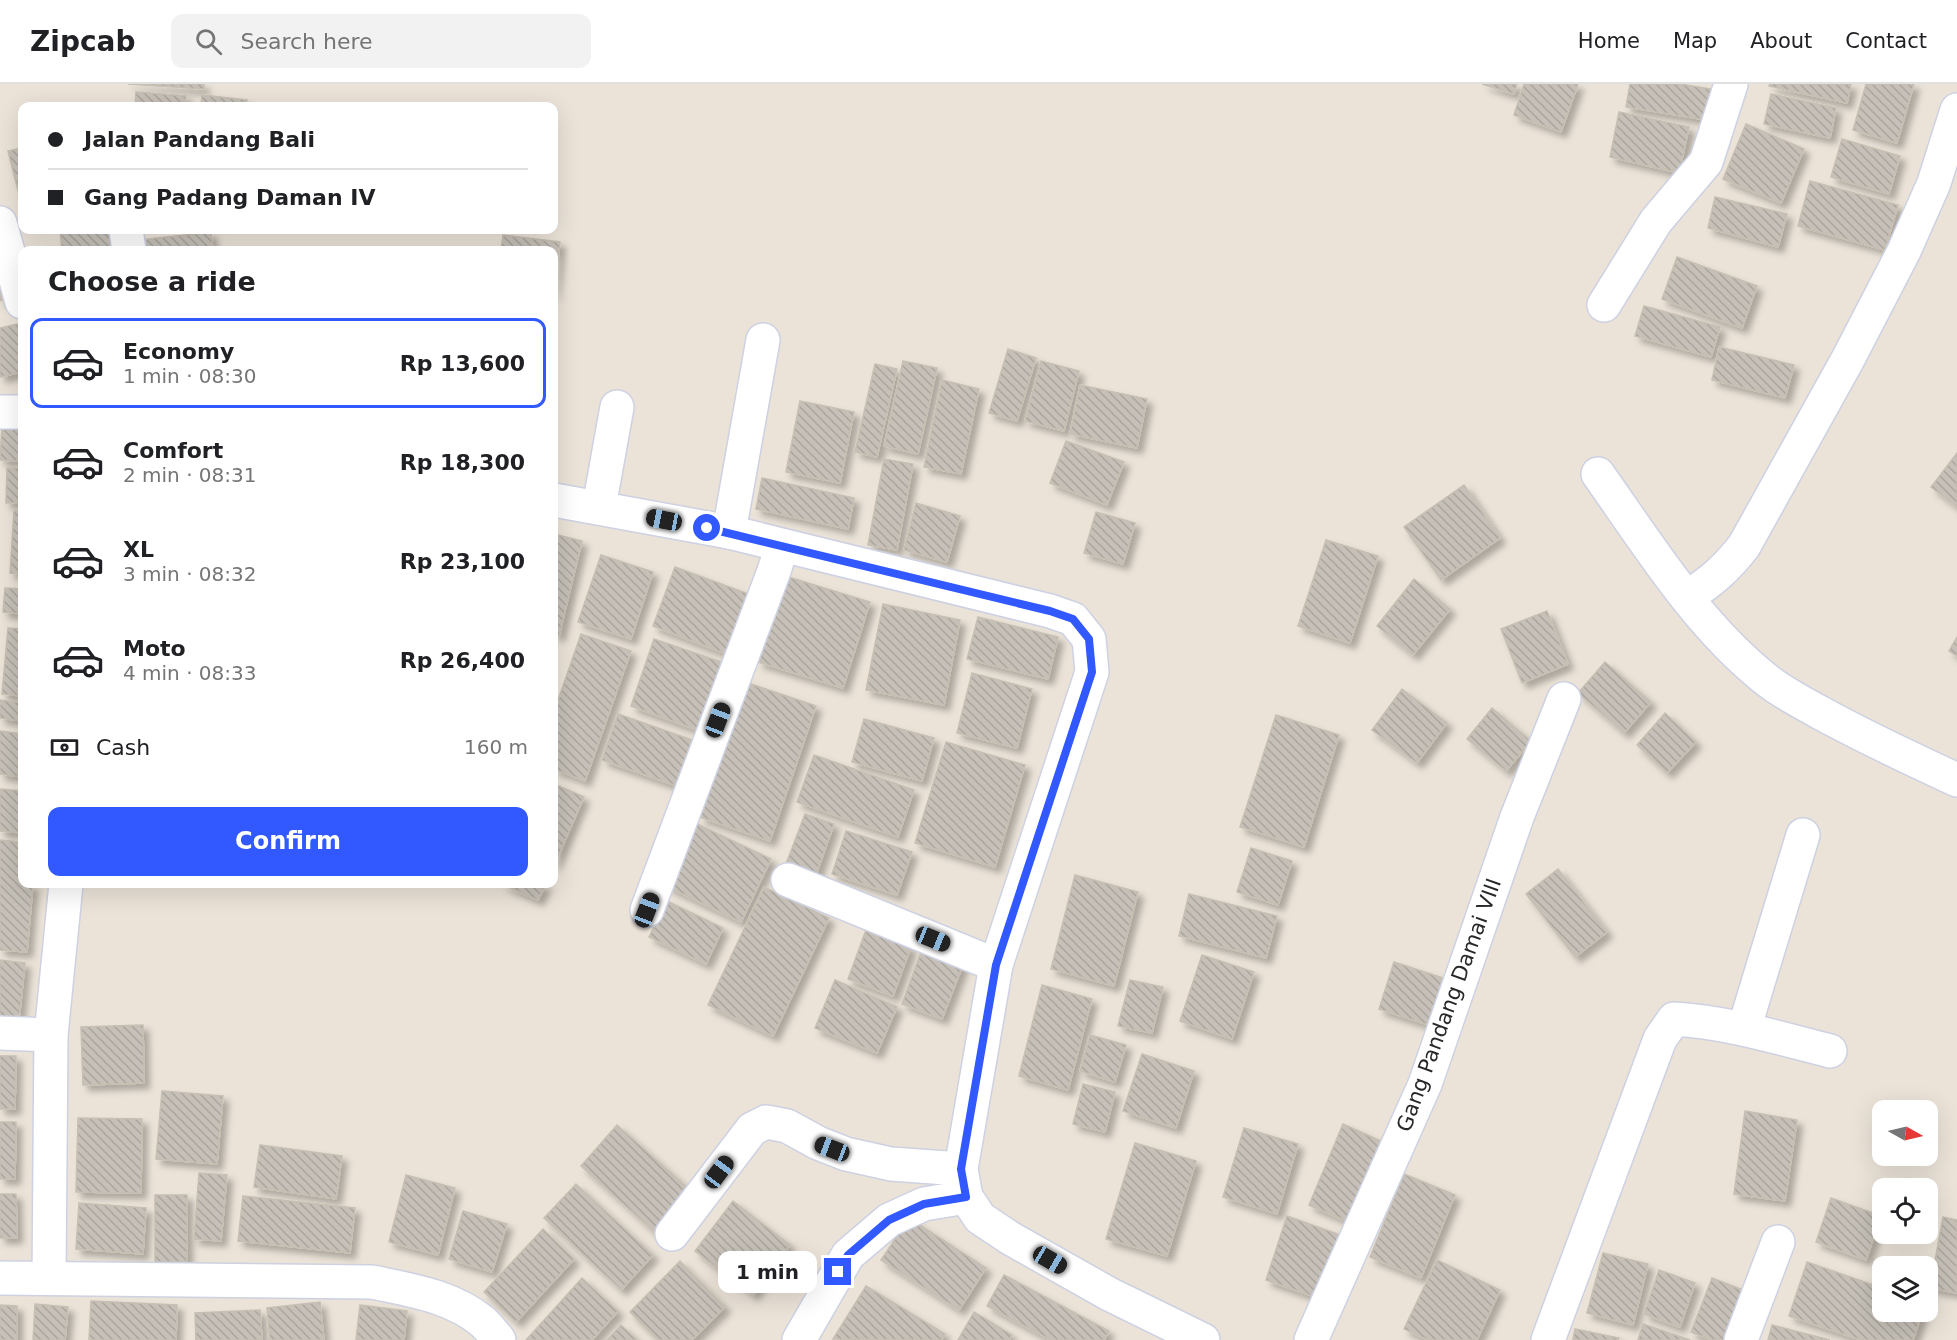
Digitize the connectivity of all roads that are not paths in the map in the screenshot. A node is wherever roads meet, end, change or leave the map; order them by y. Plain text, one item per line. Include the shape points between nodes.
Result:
1 (1731, 84) edge
2 (1957, 110) edge
3 (0, 223) edge
4 (18, 288) edge
5 (1605, 305) dead end
6 (763, 340) dead end
7 (617, 407) dead end
8 (0, 412) edge
9 (18, 412) edge
10 (1598, 474) dead end
11 (558, 501) edge
12 (599, 507) junction
13 (729, 532) junction
14 (782, 546) junction
15 (1686, 597) junction
16 (1564, 699) dead end
17 (1957, 780) edge
18 (1803, 836) dead end
19 (788, 880) dead end
20 (66, 888) edge
21 (647, 910) dead end
22 (996, 965) junction
23 (1744, 1029) junction
24 (0, 1033) edge
25 (51, 1035) junction
26 (1830, 1052) dead end
27 (963, 1183) junction
28 (672, 1234) dead end
29 (1778, 1242) dead end
30 (0, 1278) edge
31 (49, 1278) junction
32 (499, 1340) edge
33 (799, 1340) edge
34 (1203, 1340) edge
35 (1311, 1340) edge
36 (1548, 1340) edge
37 (1741, 1340) edge

1 - 5 street via 1706,162 1656,221
2 - 15 street via 1934,183 1904,251 1744,546 1727,568
3 - 4 street
6 - 13 street
7 - 12 street
8 - 9 street
10 - 15 street
11 - 12 street
12 - 13 street
13 - 14 street
14 - 21 street
14 - 22 street via 1050,611 1073,619 1089,639 1092,672
15 - 17 street via 1733,650 1768,681 1853,730
16 - 35 street, Gang Pandang Damai VIII via 1517,817 1425,1084
18 - 23 street
19 - 22 street
20 - 25 street
22 - 27 street
23 - 26 street
23 - 36 street via 1674,1019 1660,1039
24 - 25 street
25 - 31 street
27 - 28 street via 846,1154 787,1126 766,1122 752,1130
27 - 33 street via 889,1220 848,1255
27 - 34 street via 980,1218 1010,1238 1109,1294
29 - 37 street
30 - 31 street
31 - 32 street via 372,1282 453,1303 482,1322

